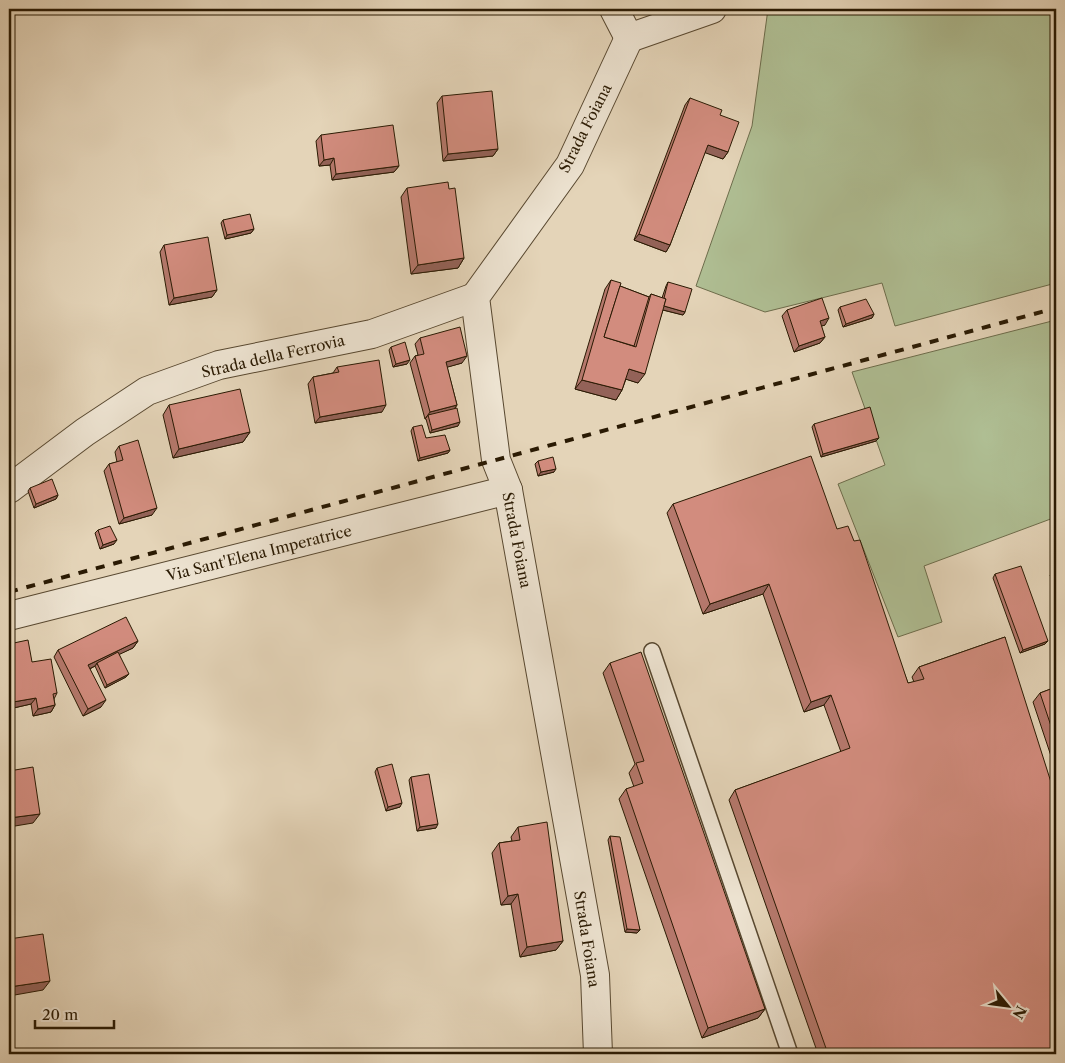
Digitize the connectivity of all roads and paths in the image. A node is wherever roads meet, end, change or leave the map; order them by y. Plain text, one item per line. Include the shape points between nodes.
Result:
1 (614, 9) edge
2 (712, 9) edge
3 (629, 38) junction
4 (475, 297) junction
5 (9, 489) edge
6 (508, 490) junction
7 (9, 616) edge
8 (652, 651) dead end
9 (598, 1054) edge
10 (790, 1054) edge

1 - 3 street
2 - 3 street
3 - 4 street, Strada Foiana via 570,165
4 - 5 street, Strada della Ferrovia via 372,334 219,365 147,391
4 - 6 street, Strada Foiana via 496,460
6 - 7 street, Via Sant'Elena Imperatrice
6 - 9 street, Strada Foiana via 595,975
8 - 10 lane

